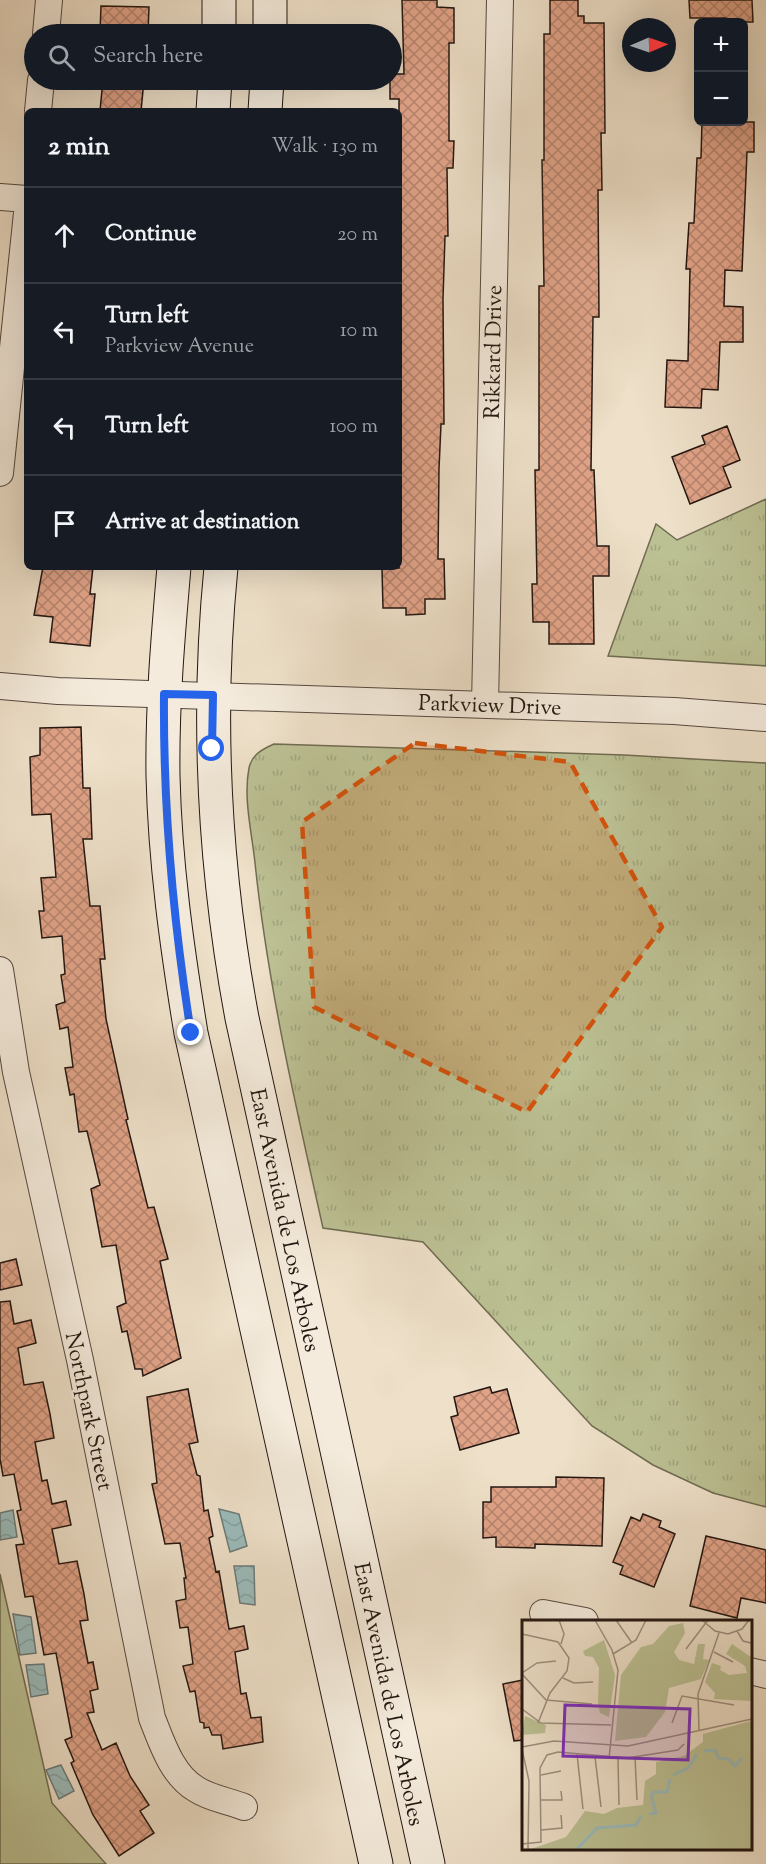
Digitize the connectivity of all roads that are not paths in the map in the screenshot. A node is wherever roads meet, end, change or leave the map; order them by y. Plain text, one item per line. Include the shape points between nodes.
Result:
1 (49, 0) edge
2 (219, 0) edge
3 (270, 0) edge
4 (500, 0) edge
5 (47, 24) edge
6 (219, 24) edge
7 (270, 24) edge
8 (40, 90) edge
9 (214, 90) edge
10 (266, 90) edge
11 (38, 108) edge
12 (213, 108) edge
13 (265, 108) edge
14 (0, 197) edge
15 (24, 200) edge
16 (24, 241) edge
17 (0, 466) edge
18 (0, 473) edge
19 (174, 570) edge
20 (221, 570) edge
21 (0, 686) edge
22 (164, 694) junction
23 (213, 695) junction
24 (485, 704) junction
25 (766, 718) edge
26 (0, 970) edge
27 (8, 1074) edge
28 (543, 1612) dead end
29 (580, 1620) edge
30 (751, 1671) edge
31 (766, 1675) edge
32 (244, 1806) dead end
33 (376, 1864) edge
34 (428, 1864) edge

1 - 5 street
2 - 6 main road
3 - 7 main road
4 - 24 street, Rikkard Drive
8 - 11 street
9 - 12 main road
10 - 13 main road
14 - 15 street
16 - 17 street
17 - 18 street
19 - 22 main road
20 - 23 main road, East Avenida de Los Arboles
21 - 22 street, Parkview Drive
22 - 23 street, Parkview Drive
22 - 33 main road via 163,776 171,896 191,1033
23 - 24 street, Parkview Drive
23 - 34 main road, East Avenida de Los Arboles via 219,875 237,995
24 - 25 street, Parkview Drive
26 - 27 street, Northpark Street
27 - 32 street, Northpark Street via 80,1360 152,1718 183,1779 196,1790
28 - 29 street
30 - 31 street

